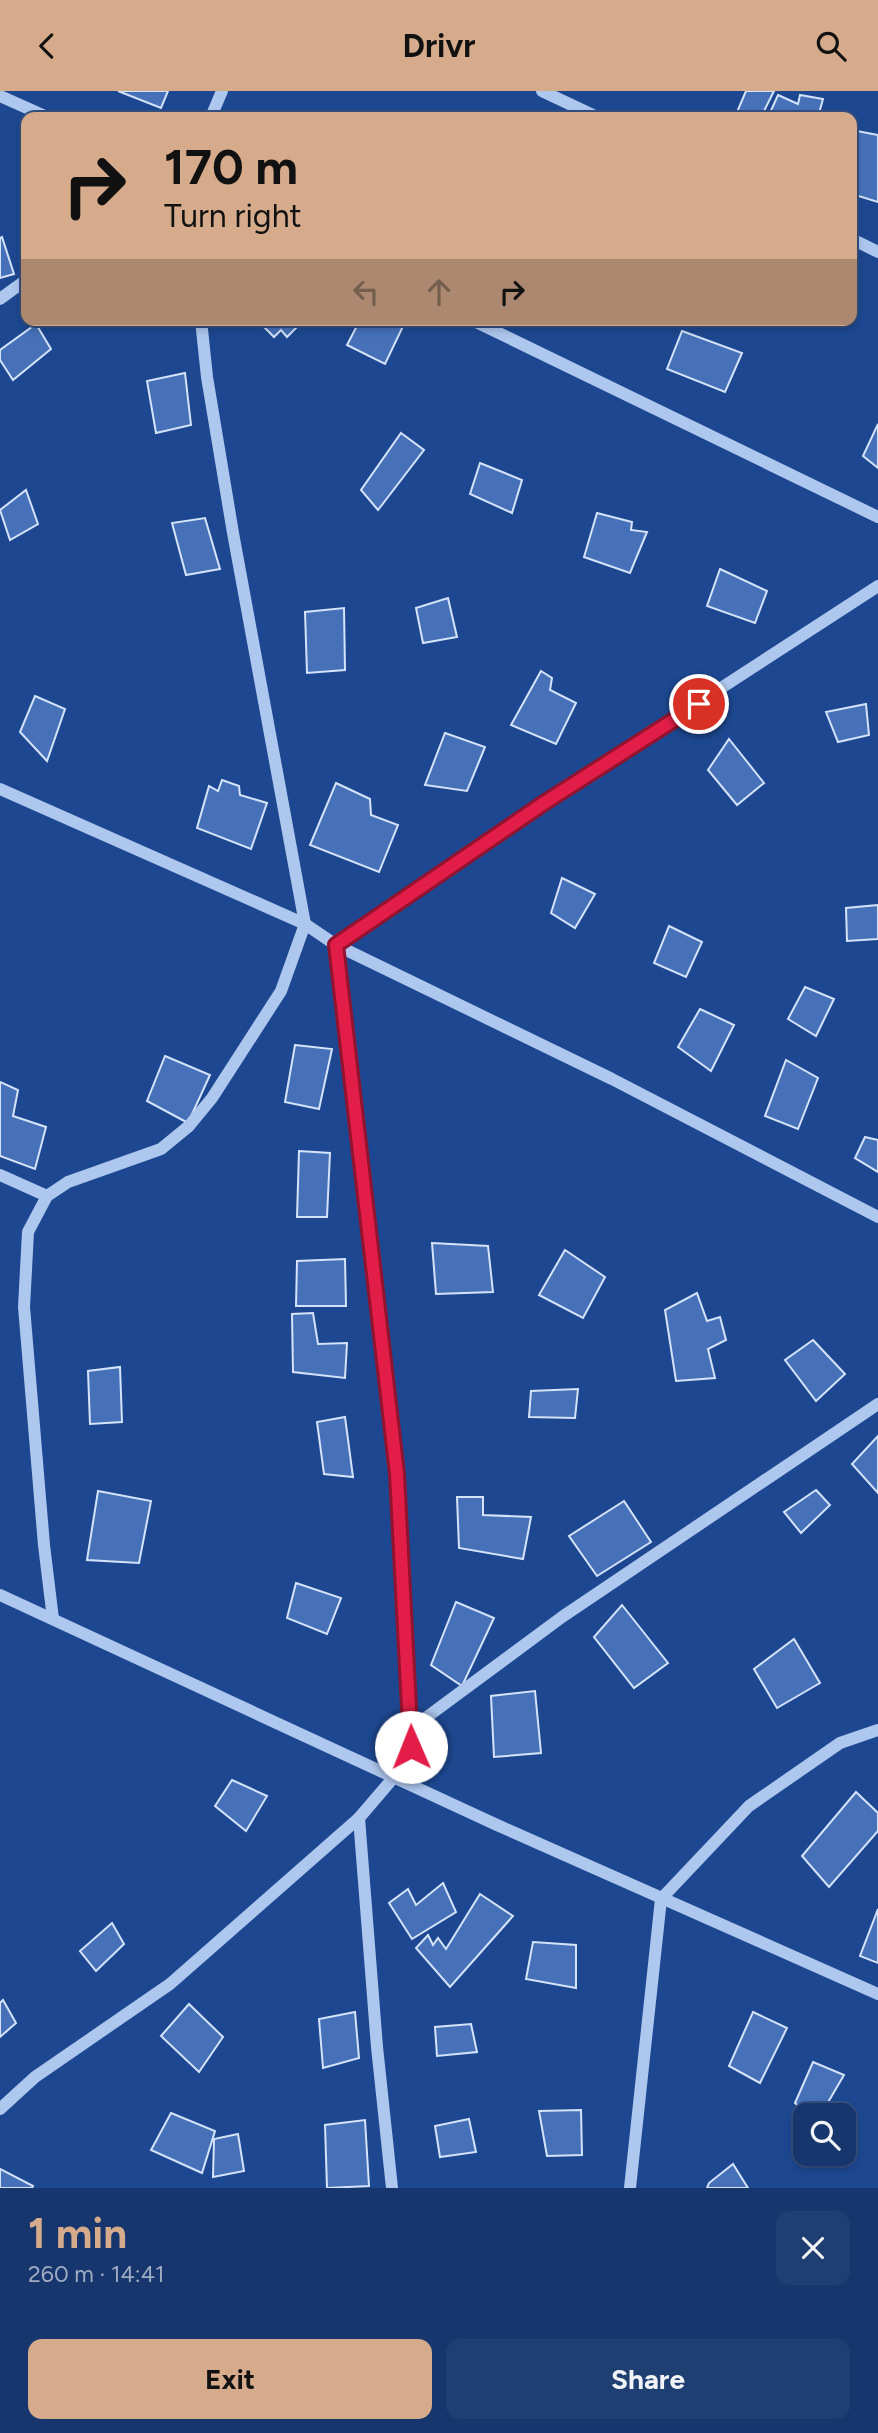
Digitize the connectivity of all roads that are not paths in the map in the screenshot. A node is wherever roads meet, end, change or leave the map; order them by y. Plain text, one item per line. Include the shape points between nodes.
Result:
1 (222, 91) edge
2 (542, 91) edge
3 (0, 96) edge
4 (36, 112) edge
5 (213, 112) edge
6 (586, 112) edge
7 (857, 242) edge
8 (878, 252) edge
9 (21, 284) edge
10 (0, 299) edge
11 (202, 326) edge
12 (484, 326) edge
13 (878, 517) edge
14 (878, 586) edge
15 (0, 789) edge
16 (305, 924) junction
17 (336, 945) junction
18 (0, 1175) edge
19 (47, 1196) junction
20 (878, 1217) edge
21 (878, 1404) edge
22 (0, 1595) edge
23 (53, 1619) junction
24 (412, 1728) junction
25 (878, 1730) edge
26 (394, 1777) junction
27 (411, 1784) junction
28 (359, 1818) junction
29 (661, 1899) junction
30 (878, 1994) edge
31 (0, 2109) edge
32 (392, 2188) edge
33 (630, 2188) edge

1 - 5 street
2 - 6 street
3 - 4 street
7 - 8 street
9 - 10 street
11 - 16 street via 233,533
12 - 13 street
14 - 17 street via 544,803
15 - 16 street
16 - 17 street
16 - 19 street via 281,991 189,1126 161,1149 68,1182
17 - 20 street via 612,1079
17 - 24 street via 397,1474
18 - 19 street
19 - 23 street via 28,1231 24,1307
21 - 24 street via 562,1617
22 - 23 street
23 - 26 street
24 - 27 street
25 - 29 street via 840,1743 749,1806
26 - 27 street
26 - 28 street
27 - 29 street
28 - 31 street via 170,1984 35,2077
28 - 32 street
29 - 30 street
29 - 33 street

